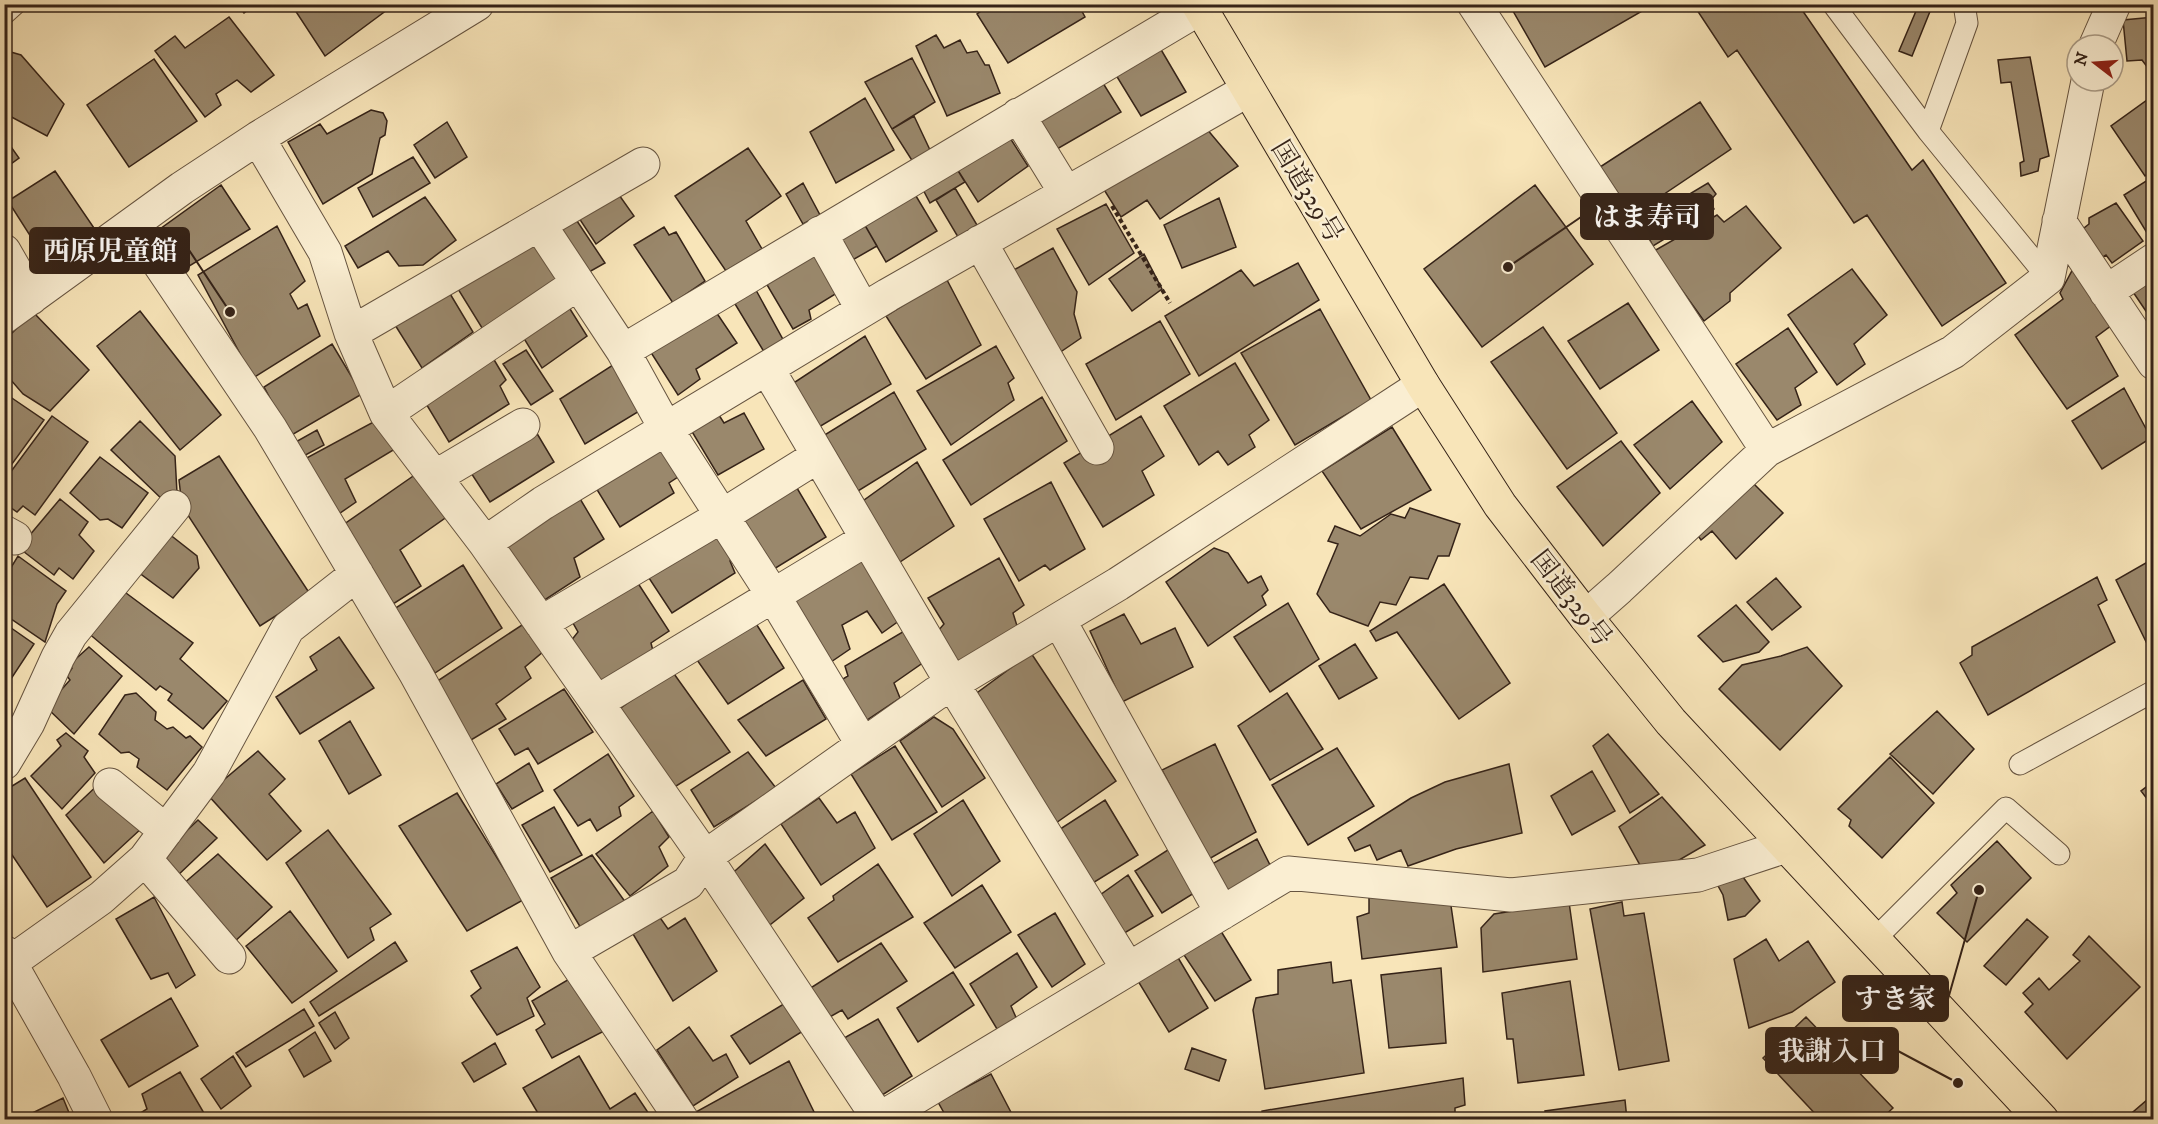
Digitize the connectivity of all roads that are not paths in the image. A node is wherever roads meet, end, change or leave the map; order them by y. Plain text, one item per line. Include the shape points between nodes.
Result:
1 (15, 4) edge
2 (477, 4) edge
3 (1474, 4) edge
4 (1964, 4) edge
5 (2114, 4) edge
6 (1835, 5) edge
7 (1199, 6) edge
8 (4, 14) edge
9 (2101, 33) edge
10 (1248, 90) junction
11 (2086, 93) edge
12 (1018, 116) junction
13 (1928, 131) junction
14 (258, 138) junction
15 (643, 164) dead end
16 (1066, 194) junction
17 (2059, 221) junction
18 (539, 224) junction
19 (131, 225) junction
20 (820, 233) junction
21 (980, 242) junction
22 (4, 250) edge
23 (2154, 260) edge
24 (2048, 278) junction
25 (578, 284) junction
26 (2106, 292) junction
27 (32, 298) junction
28 (863, 310) junction
29 (4, 318) edge
30 (351, 333) junction
31 (623, 351) junction
32 (2154, 363) edge
33 (766, 368) junction
34 (1423, 385) junction
35 (387, 413) junction
36 (523, 425) dead end
37 (666, 429) junction
38 (1097, 448) dead end
39 (1767, 450) junction
40 (818, 456) junction
41 (435, 477) junction
42 (174, 507) dead end
43 (722, 516) junction
44 (867, 539) junction
45 (485, 543) junction
46 (357, 574) junction
47 (773, 594) junction
48 (1586, 616) junction
49 (1059, 620) junction
50 (541, 623) junction
51 (952, 683) junction
52 (2154, 691) edge
53 (597, 702) junction
54 (864, 745) junction
55 (4, 763) edge
56 (2020, 764) dead end
57 (110, 785) dead end
58 (166, 831) junction
59 (1786, 846) junction
60 (2059, 854) dead end
61 (705, 857) junction
62 (145, 858) junction
63 (1222, 913) junction
64 (1874, 940) junction
65 (569, 952) junction
66 (229, 957) dead end
67 (7, 958) edge
68 (1128, 969) junction
69 (96, 1119) edge
70 (682, 1119) edge
71 (878, 1119) edge
72 (2042, 1119) edge

1 - 8 lane
2 - 14 street
3 - 39 street
4 - 13 lane via 1966,23
5 - 9 street
6 - 13 lane
7 - 10 highway, 国道329号
7 - 12 street
10 - 16 street
10 - 34 highway, 国道329号
11 - 17 street
12 - 16 street
12 - 20 street
13 - 24 lane
14 - 19 street
14 - 30 street via 326,252
15 - 18 street
16 - 21 street
17 - 24 street
17 - 26 street
18 - 25 street
18 - 30 street
19 - 27 street
19 - 46 street via 270,428
20 - 28 street
20 - 31 street
21 - 28 street
21 - 38 street
22 - 27 street
23 - 26 street
24 - 39 street via 1953,352
25 - 31 street
25 - 35 street
26 - 32 street
27 - 29 street
28 - 33 street
30 - 35 street
31 - 37 street
33 - 37 street
33 - 40 street
34 - 48 highway, 国道329号 via 1500,505
34 - 49 street
35 - 41 street
36 - 41 street
37 - 43 street
37 - 45 street
39 - 48 street
40 - 43 street
40 - 44 street
41 - 45 street
42 - 55 street via 71,634
43 - 47 street
43 - 50 street
44 - 47 street
44 - 51 street
45 - 50 street
46 - 58 street via 288,628 209,773
46 - 65 street via 416,672
47 - 53 street
47 - 54 street
48 - 59 highway, 国道329号 via 1671,722
49 - 51 street
49 - 63 street
50 - 53 street
51 - 54 street
51 - 68 street
52 - 56 lane
53 - 61 street
54 - 61 street
57 - 58 street
58 - 62 street
59 - 63 street via 1698,875 1511,895 1288,873
59 - 64 highway, 国道329号
60 - 64 lane via 2006,808
61 - 65 street via 688,883
61 - 71 street
62 - 66 street
62 - 67 street via 101,898
63 - 68 street
64 - 72 highway, 国道329号
65 - 70 street
67 - 69 street
68 - 71 street

